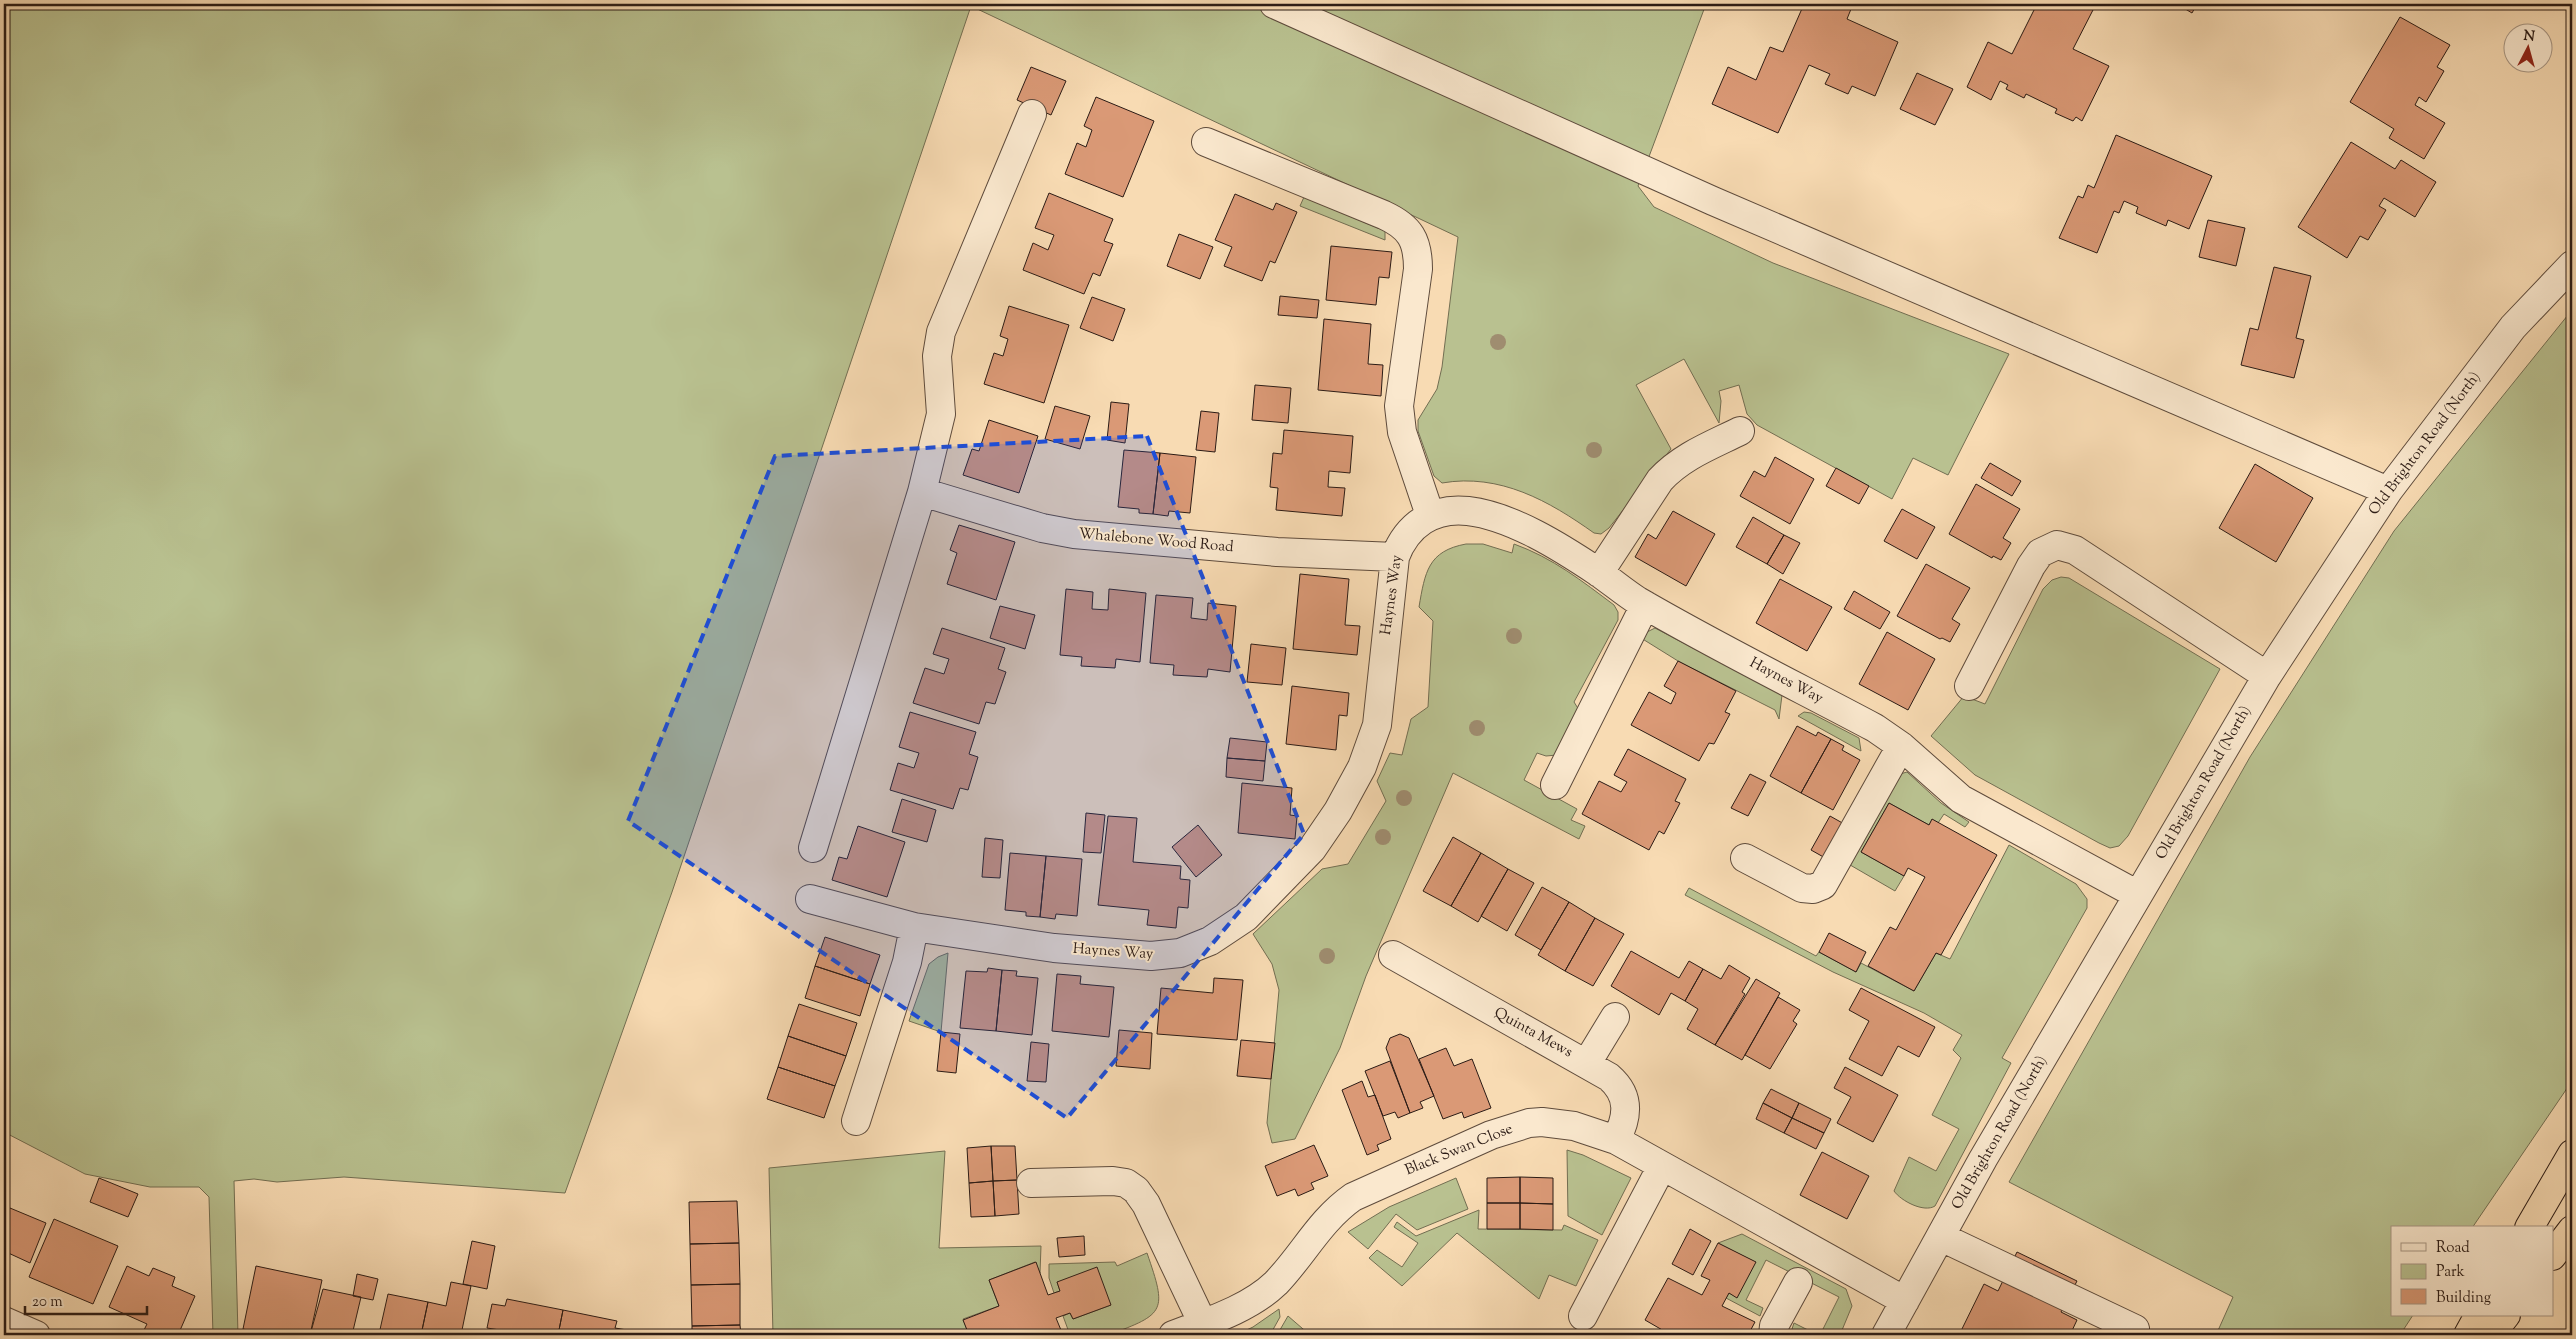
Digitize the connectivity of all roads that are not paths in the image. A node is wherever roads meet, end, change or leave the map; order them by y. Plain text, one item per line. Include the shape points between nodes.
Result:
1 (1274, 4) edge
2 (1032, 114) dead end
3 (1206, 142) dead end
4 (2572, 265) edge
5 (1740, 431) dead end
6 (2388, 491) junction
7 (922, 492) junction
8 (1430, 515) junction
9 (1395, 557) junction
10 (1598, 573) junction
11 (1645, 605) junction
12 (2266, 676) junction
13 (1969, 686) dead end
14 (1901, 746) junction
15 (1555, 785) dead end
16 (813, 848) dead end
17 (1745, 858) dead end
18 (2138, 895) junction
19 (810, 899) dead end
20 (914, 928) junction
21 (1393, 954) dead end
22 (1615, 1017) dead end
23 (1587, 1063) junction
24 (856, 1121) dead end
25 (1616, 1140) junction
26 (2572, 1154) edge
27 (1662, 1166) junction
28 (1030, 1183) dead end
29 (2530, 1226) edge
30 (2572, 1230) edge
31 (1941, 1237) junction
32 (2554, 1253) edge
33 (1798, 1282) dead end
34 (1905, 1302) junction
35 (1583, 1316) dead end
36 (2479, 1316) edge
37 (2505, 1316) edge
38 (4, 1321) edge
39 (1202, 1324) junction
40 (2135, 1329) dead end
41 (36, 1335) edge
42 (1173, 1335) edge
43 (1773, 1335) edge
44 (1886, 1335) edge
45 (2468, 1335) edge
46 (2490, 1335) edge

1 - 6 street via 1722,205
2 - 7 street via 941,332 937,356 941,414
3 - 8 street via 1384,215 1405,227 1412,237 1418,270 1399,406 1402,432
4 - 6 street, Old Brighton Road (North) via 2513,327
5 - 10 street via 1683,460 1660,480
6 - 12 street, Old Brighton Road (North)
7 - 9 street, Whalebone Wood Road via 1042,528 1074,534 1277,552
7 - 16 street
8 - 9 street, Haynes Way via 1410,530 1401,541
8 - 10 street, Haynes Way via 1468,511 1500,520 1555,545
9 - 20 street, Haynes Way via 1377,725 1362,767 1312,849 1240,921 1210,941 1180,953 1151,956 1054,948
10 - 11 street, Haynes Way
11 - 14 street, Haynes Way via 1875,728
11 - 15 street
12 - 13 street via 2075,550 2057,545 2040,553 2031,566
12 - 18 street, Old Brighton Road (North)
14 - 17 street via 1823,885 1813,889 1802,888
14 - 18 street, Haynes Way via 1961,799
18 - 31 street, Old Brighton Road (North) via 1983,1159
19 - 20 street, Haynes Way
20 - 24 street via 907,962
21 - 23 street, Quinta Mews
22 - 23 street
23 - 25 street, Quinta Mews via 1609,1077 1624,1094 1625,1121
25 - 27 street, Black Swan Close
25 - 39 street, Black Swan Close via 1574,1126 1542,1122 1514,1127 1449,1153 1353,1197 1337,1208 1276,1283 1245,1305
26 - 29 highway
27 - 34 street, Black Swan Close
27 - 35 street
28 - 39 street via 1113,1180 1136,1190 1175,1262
30 - 32 highway
31 - 34 street, Old Brighton Road (North)
31 - 40 street
33 - 43 street via 1774,1326
34 - 44 street, Old Brighton Road (North)
36 - 45 highway
37 - 46 highway
38 - 41 street
39 - 42 street, Black Swan Close

